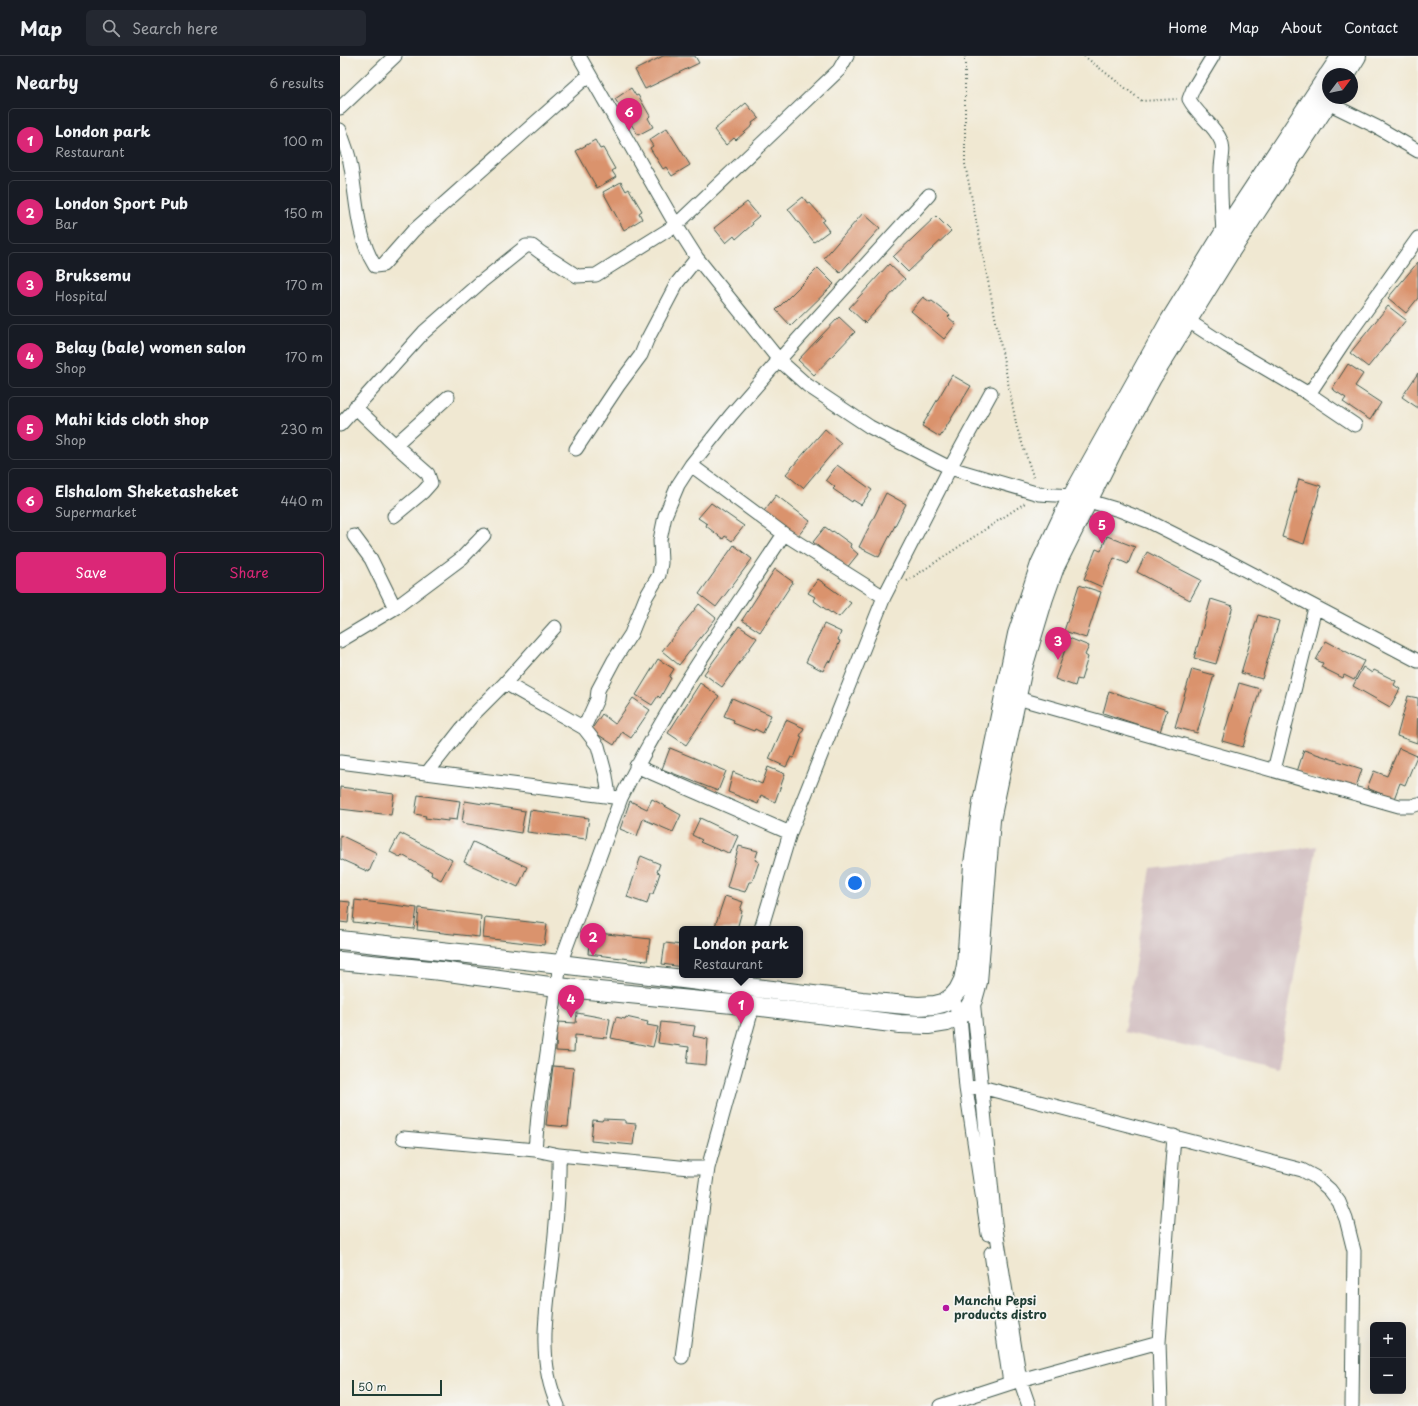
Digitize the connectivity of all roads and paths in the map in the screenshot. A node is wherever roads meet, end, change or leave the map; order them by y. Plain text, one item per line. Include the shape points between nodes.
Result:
1 (395, 56) edge
2 (579, 56) edge
3 (846, 56) edge
4 (964, 56) edge
5 (1084, 56) edge
6 (1213, 56) edge
7 (1341, 56) edge
8 (1357, 56) edge
9 (1333, 68) edge
10 (1350, 68) edge
11 (590, 75) junction
12 (1189, 99) junction
13 (1322, 102) edge
14 (1322, 103) edge
15 (1336, 104) edge
16 (340, 108) edge
17 (340, 130) edge
18 (1418, 150) edge
19 (929, 195) dead end
20 (676, 225) junction
21 (1223, 234) junction
22 (1418, 238) edge
23 (697, 258) junction
24 (1187, 320) junction
25 (779, 360) junction
26 (991, 393) dead end
27 (1309, 394) junction
28 (448, 397) dead end
29 (355, 407) junction
30 (340, 425) edge
31 (1355, 425) dead end
32 (395, 445) junction
33 (576, 449) dead end
34 (691, 465) junction
35 (950, 468) junction
36 (1039, 494) junction
37 (1080, 498) junction
38 (394, 516) dead end
39 (484, 534) dead end
40 (784, 534) junction
41 (354, 536) dead end
42 (903, 584) dead end
43 (884, 597) junction
44 (395, 608) junction
45 (1314, 608) junction
46 (555, 627) dead end
47 (340, 641) edge
48 (1418, 661) edge
49 (505, 683) junction
50 (1017, 698) junction
51 (584, 728) junction
52 (340, 762) edge
53 (636, 766) junction
54 (1274, 770) junction
55 (427, 773) junction
56 (615, 797) junction
57 (1418, 804) edge
58 (790, 833) junction
59 (762, 926) edge
60 (340, 940) edge
61 (340, 960) edge
62 (560, 964) junction
63 (679, 975) edge
64 (713, 978) edge
65 (963, 980) junction
66 (746, 981) edge
67 (557, 987) junction
68 (952, 997) junction
69 (973, 1000) junction
70 (753, 1006) junction
71 (960, 1016) junction
72 (981, 1087) junction
73 (966, 1088) junction
74 (1174, 1136) junction
75 (403, 1138) dead end
76 (535, 1150) junction
77 (559, 1156) junction
78 (708, 1168) junction
79 (1159, 1342) junction
80 (682, 1357) dead end
81 (1015, 1381) junction
82 (558, 1406) edge
83 (940, 1406) edge
84 (1029, 1406) edge
85 (1161, 1406) edge
86 (1352, 1406) edge

1 - 16 street
2 - 11 street
3 - 20 street via 838,70
4 - 36 path via 965,164 1017,428
5 - 12 path via 1142,101
6 - 12 street
7 - 9 main road
8 - 10 main road
11 - 17 street via 413,231 383,265 375,266 370,258 359,222 350,161
11 - 20 street
12 - 21 street via 1222,142
13 - 21 main road
14 - 24 main road
15 - 18 street
19 - 25 street
20 - 23 street
20 - 29 street via 596,275 577,276 532,246 526,246 424,332
21 - 37 main road via 1170,320
22 - 27 street
23 - 25 street
23 - 33 street via 677,283 641,355
24 - 27 street
24 - 37 main road
25 - 34 street
25 - 35 street via 807,385 870,427
26 - 35 street
27 - 31 street
28 - 32 street
29 - 30 street
29 - 32 street
32 - 38 street via 428,474 431,483
34 - 40 street
34 - 51 street via 678,485 665,516 660,540 661,563 658,575 631,634 598,690 597,699
35 - 36 street
35 - 43 street
36 - 37 street
36 - 42 path
37 - 45 street via 1150,522
37 - 50 main road via 1044,598 1023,668
37 - 65 main road via 1040,564 1017,634 982,802 973,864
39 - 44 street via 462,558
40 - 43 street
40 - 53 street via 680,693
41 - 44 street via 371,559
43 - 58 street
44 - 47 street
45 - 48 street
45 - 54 street
46 - 49 street
49 - 51 street
49 - 55 street via 471,717
50 - 54 street
50 - 69 main road via 991,820 978,982
51 - 56 street via 598,746
52 - 55 street
53 - 56 street
53 - 58 street
54 - 57 street via 1399,806
55 - 56 street
56 - 62 street
58 - 59 street
60 - 62 main road
61 - 67 main road
62 - 63 main road
62 - 67 street
64 - 66 main road
65 - 68 main road
65 - 69 street
66 - 68 main road via 862,1001 918,1006 944,1003
67 - 70 main road
67 - 76 street
68 - 71 street
69 - 71 main road
69 - 72 street
70 - 71 main road via 900,1024 928,1025 947,1022
70 - 78 street
71 - 73 street
72 - 73 street
72 - 74 street
72 - 81 street
73 - 81 street
74 - 79 street
74 - 86 street via 1302,1170 1330,1190 1339,1202 1354,1251
75 - 76 street
76 - 77 street
77 - 78 street
77 - 82 street via 553,1256 544,1329 545,1360
78 - 80 street
79 - 81 street
79 - 85 street
81 - 83 street
81 - 84 street

